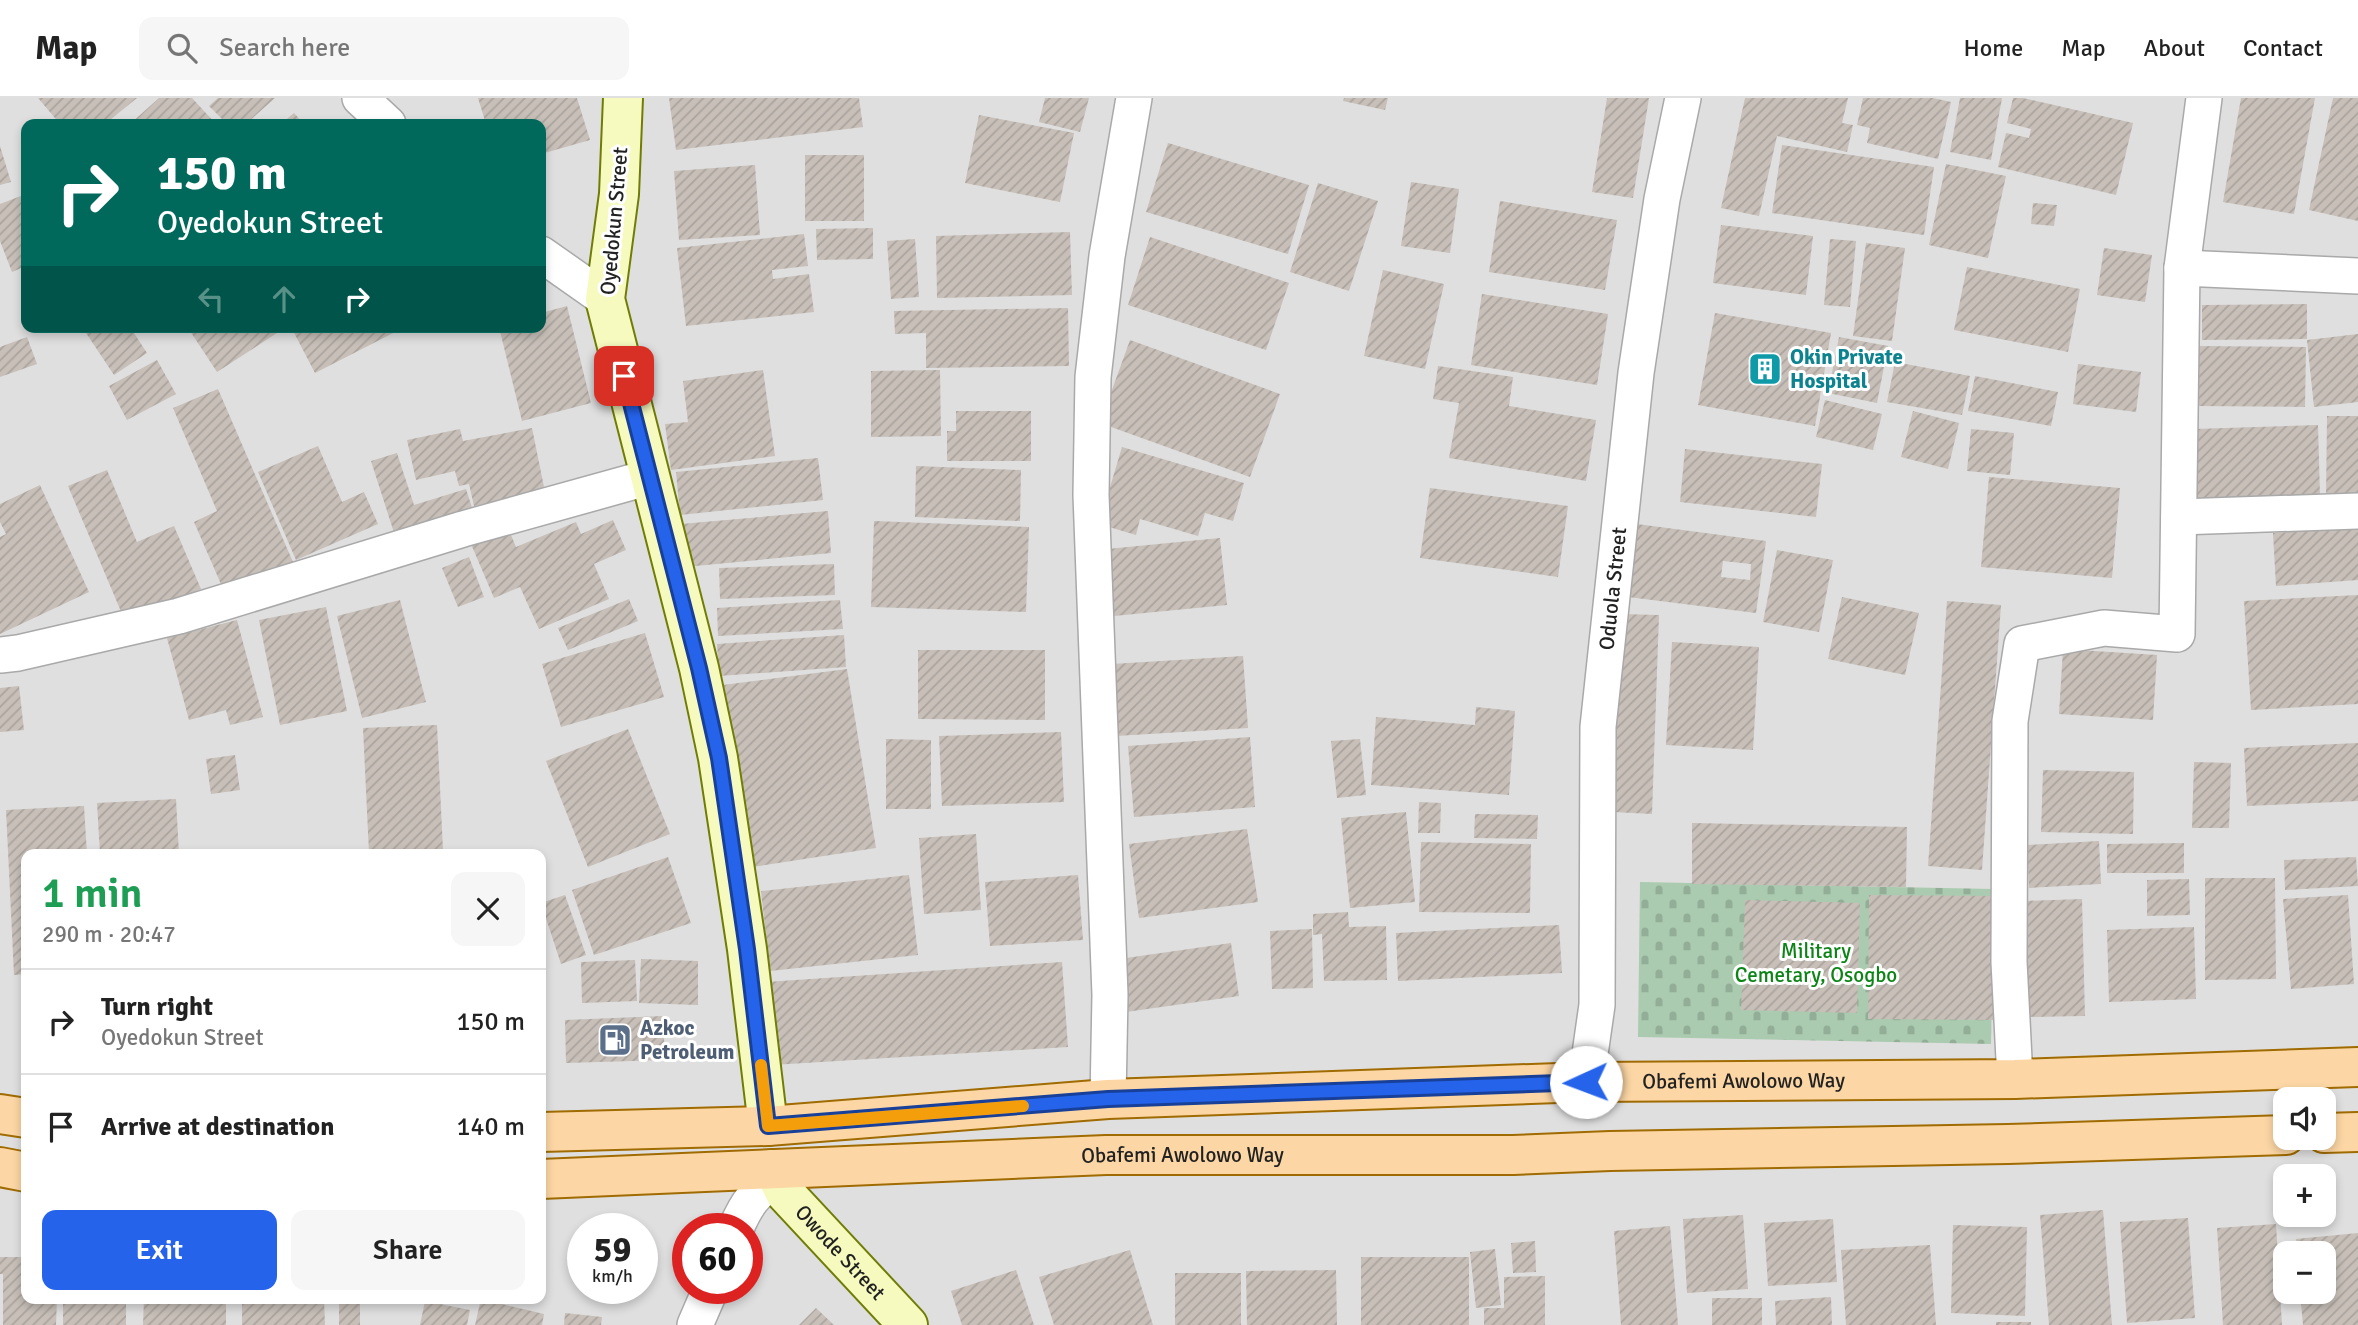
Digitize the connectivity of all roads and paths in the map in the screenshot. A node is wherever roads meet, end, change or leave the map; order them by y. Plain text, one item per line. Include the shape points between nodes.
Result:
1 (360, 98) edge
2 (623, 98) edge
3 (1134, 98) edge
4 (1683, 98) edge
5 (2204, 98) edge
6 (383, 119) edge
7 (546, 258) edge
8 (2182, 268) junction
9 (2358, 275) edge
10 (605, 299) junction
11 (650, 477) junction
12 (2358, 512) edge
13 (2179, 517) junction
14 (0, 654) edge
15 (2358, 1067) edge
16 (2015, 1079) junction
17 (1586, 1082) junction
18 (1108, 1099) junction
19 (0, 1114) edge
20 (21, 1117) edge
21 (768, 1126) junction
22 (546, 1132) edge
23 (2358, 1132) edge
24 (2336, 1133) edge
25 (2273, 1135) edge
26 (0, 1167) edge
27 (21, 1171) edge
28 (775, 1173) junction
29 (546, 1179) edge
30 (743, 1213) edge
31 (704, 1304) edge
32 (695, 1325) edge
33 (908, 1325) edge

1 - 6 street
2 - 10 street, Oyedokun Street via 619,194
3 - 18 street via 1107,256 1093,377 1091,495 1110,995
4 - 17 street, Oduola Street via 1662,199 1636,373 1598,727 1597,1005
5 - 8 street
7 - 10 street
8 - 9 street
8 - 13 street
10 - 11 street, Oyedokun Street
11 - 14 street via 179,616
11 - 21 street, Oyedokun Street via 719,758
12 - 13 street
13 - 16 street via 2177,634 2104,628 2022,644 2010,721 2009,962
15 - 16 main road, Obafemi Awolowo Way
16 - 17 main road, Obafemi Awolowo Way
17 - 18 main road, Obafemi Awolowo Way
18 - 21 main road, Obafemi Awolowo Way
19 - 20 main road
21 - 22 main road, Obafemi Awolowo Way
23 - 24 main road
25 - 28 main road, Obafemi Awolowo Way via 1513,1155 1106,1155
26 - 27 main road
28 - 29 main road, Obafemi Awolowo Way
28 - 30 street
28 - 33 street, Owode Street via 785,1193
31 - 32 street

